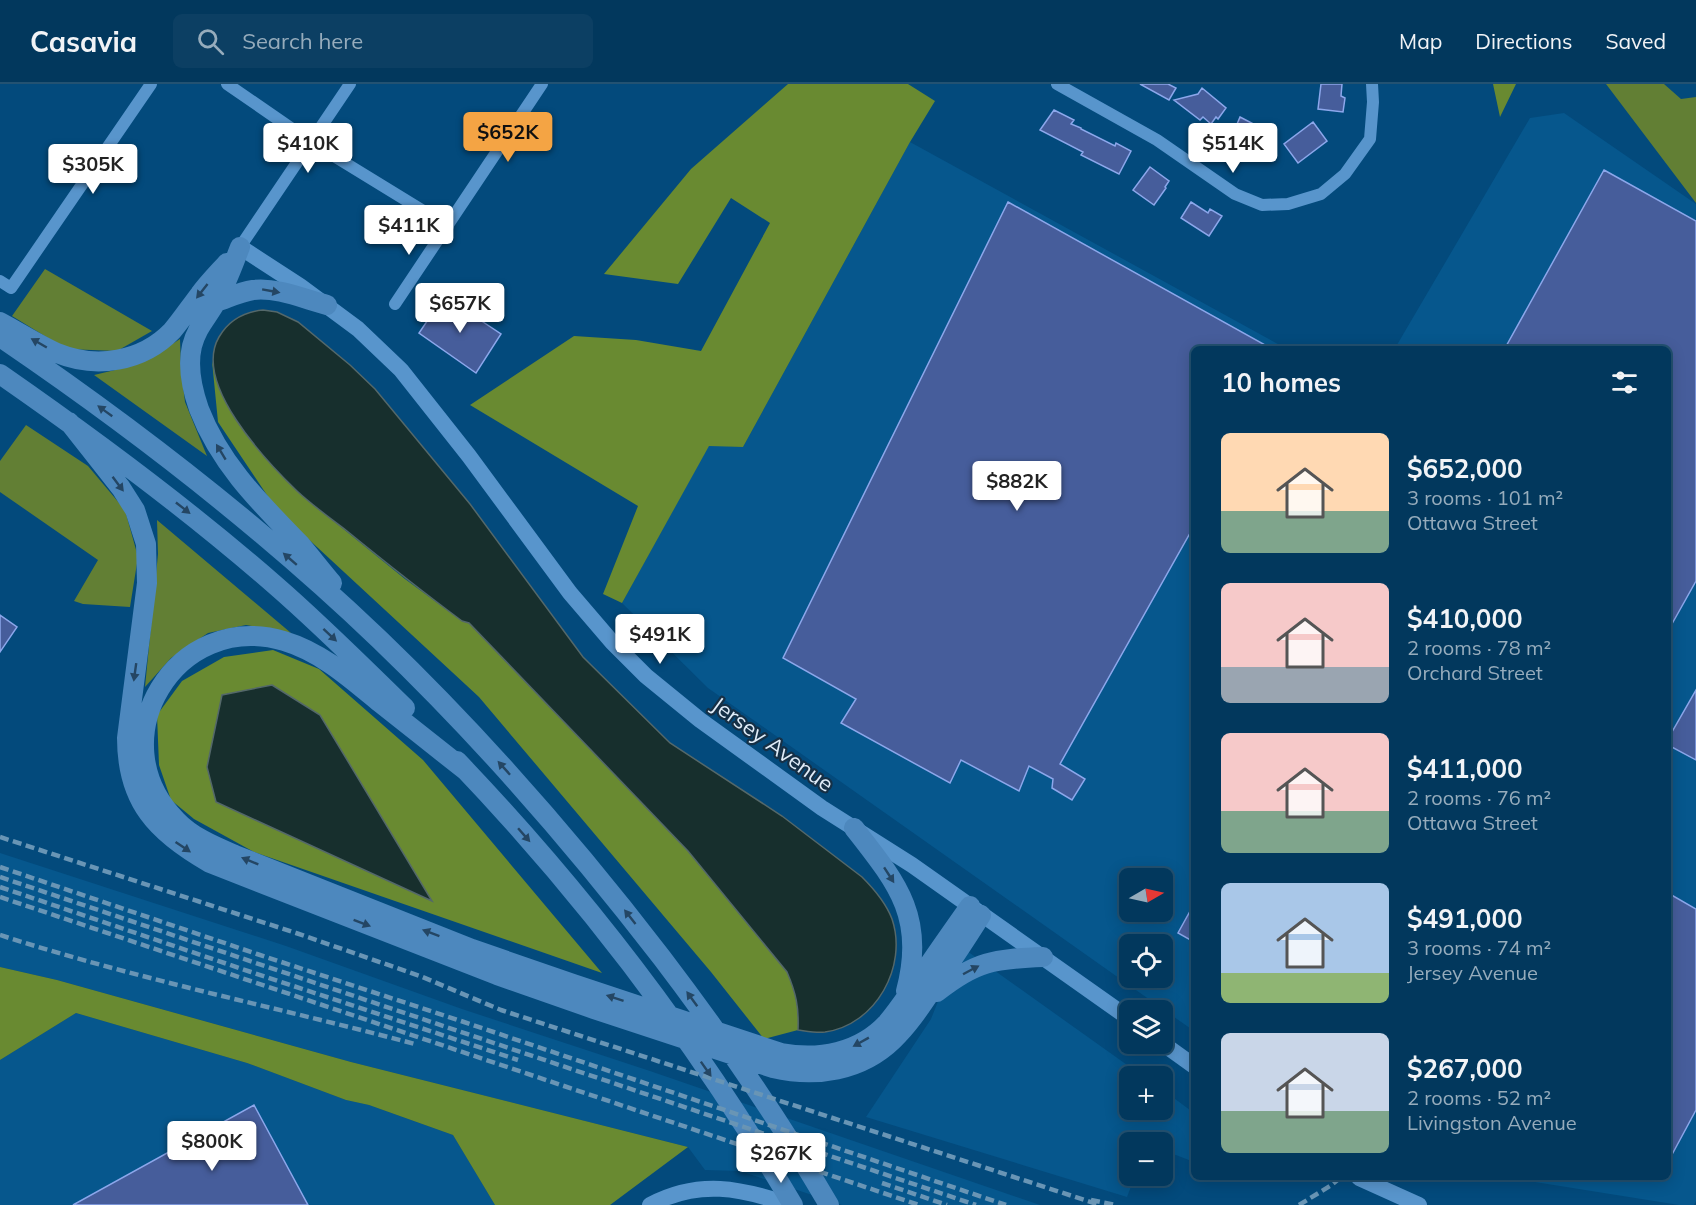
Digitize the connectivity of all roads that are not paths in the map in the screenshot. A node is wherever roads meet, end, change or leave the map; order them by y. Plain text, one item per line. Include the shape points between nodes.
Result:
1 (151, 84) edge
2 (227, 84) edge
3 (350, 84) edge
4 (542, 84) edge
5 (1057, 84) edge
6 (1372, 84) edge
7 (311, 142) junction
8 (448, 225) junction
9 (240, 247) junction
10 (5, 285) edge
11 (216, 302) junction
12 (395, 304) dead end
13 (327, 305) junction
14 (0, 322) edge
15 (0, 337) edge
16 (0, 374) edge
17 (69, 422) junction
18 (380, 640) junction
19 (465, 770) junction
20 (854, 828) junction
21 (976, 910) junction
22 (1043, 957) junction
23 (903, 1002) junction
24 (923, 1003) junction
25 (1119, 1011) edge
26 (1173, 1051) edge
27 (1191, 1064) edge
28 (1363, 1180) edge
29 (650, 1205) edge
30 (792, 1205) edge
31 (829, 1205) edge
32 (1419, 1205) edge

1 - 10 street
2 - 7 street
3 - 7 street
4 - 8 street
5 - 6 street via 1157,140 1235,194 1262,205 1288,204 1321,194 1345,174 1370,139
7 - 8 street
7 - 9 street
8 - 12 street
9 - 11 highway
9 - 13 main road, Jersey Avenue
9 -> 14 highway via 171,332 132,356 99,362 69,357
11 -> 13 highway via 260,290
18 -> 11 highway via 301,545 248,489 209,430 195,398 190,356 197,332
13 - 20 main road, Jersey Avenue via 401,370 570,593 628,659 700,720
18 -> 15 highway via 184,470
16 - 17 highway
17 -> 19 highway via 171,498 276,586
17 -> 24 highway via 122,488 143,533 147,583 127,752 137,791 150,815 167,835 188,850 231,872 478,969 782,1070 825,1072 864,1060 895,1038
31 -> 18 highway via 751,1082 666,964 584,860 458,718
23 -> 19 highway via 878,1032 856,1045 832,1054 793,1055 523,967 207,843 177,821 159,798 145,762 144,735 149,708 162,684 183,661 218,642 258,636 294,645 320,657
19 -> 30 highway via 609,937 711,1076
20 - 21 main road, Jersey Avenue
20 -> 23 highway via 891,876 910,916 914,941
21 - 22 main road, Jersey Avenue
21 - 23 highway
21 - 24 highway
24 -> 22 highway via 982,964
22 - 25 main road, Jersey Avenue
26 - 27 main road
28 - 32 main road
29 - 30 main road via 687,1191 717,1188 744,1191

